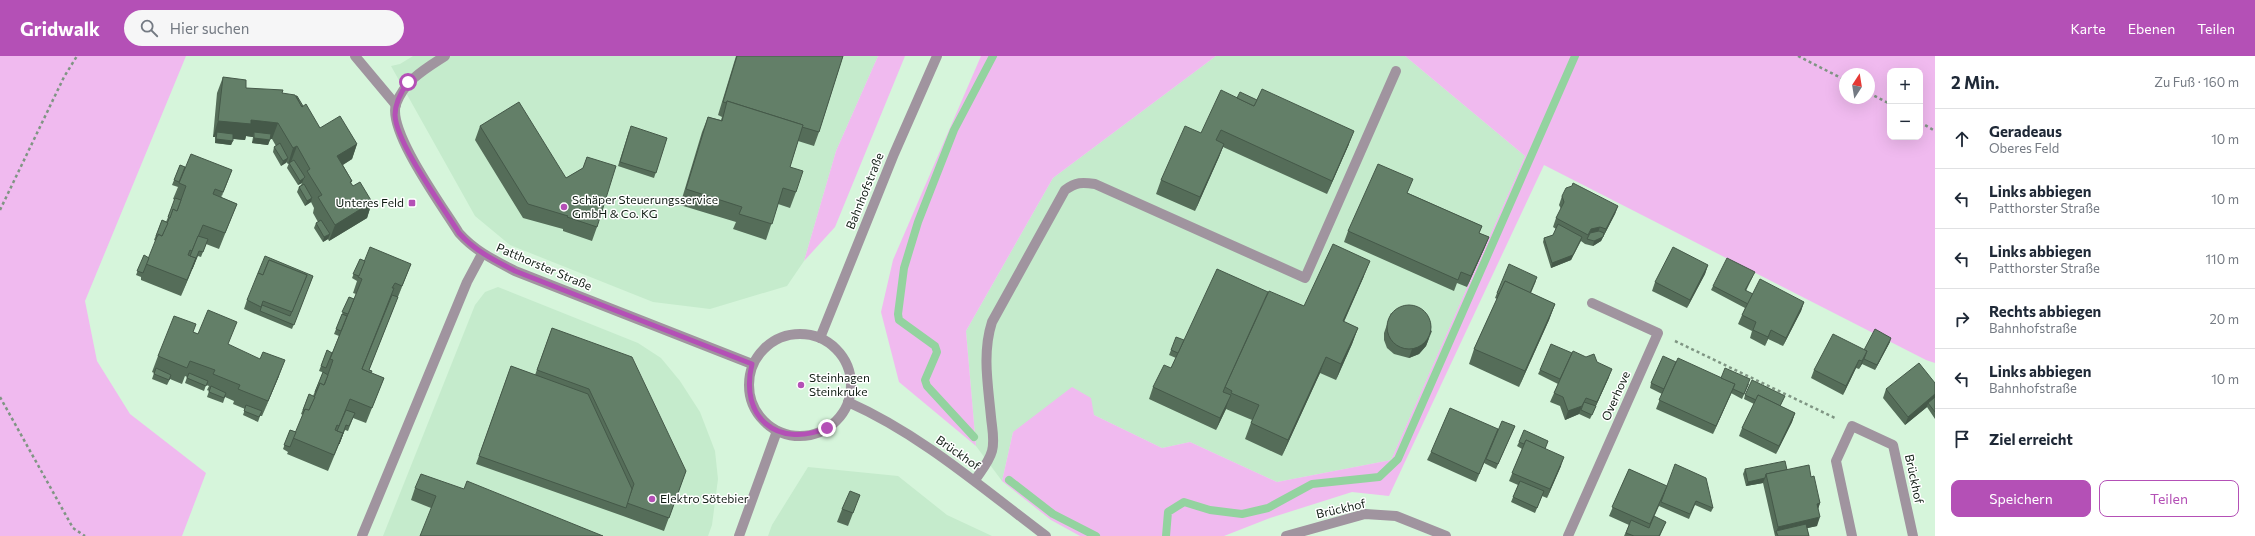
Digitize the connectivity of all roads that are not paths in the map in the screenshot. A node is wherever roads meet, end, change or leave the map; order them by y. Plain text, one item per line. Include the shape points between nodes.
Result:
1 (355, 56) edge
2 (446, 56) edge
3 (937, 56) edge
4 (1396, 71) dead end
5 (396, 105) junction
6 (482, 254) junction
7 (1592, 303) dead end
8 (820, 338) junction
9 (752, 364) junction
10 (848, 402) junction
11 (777, 431) junction
12 (975, 480) junction
13 (362, 536) edge
14 (739, 536) edge
15 (1046, 536) edge
16 (1286, 536) edge
17 (1446, 536) edge
18 (1568, 536) edge
19 (1852, 536) edge
20 (1913, 536) edge

1 - 5 street
2 - 5 street via 408,82
3 - 8 street, Bahnhofstraße via 894,154
4 - 12 street via 1305,278 1095,184 1073,184 1065,190 992,322 987,337 985,354 993,435 992,451
5 - 6 street, Patthorster Straße via 397,127 404,144 459,233 469,245
6 - 9 street, Patthorster Straße via 515,271
6 - 13 street via 467,282
7 - 18 street, Overhove via 1658,333
8 - 9 street via 804,334 783,337 761,351
8 - 10 street via 833,346 843,357 851,387
9 - 11 street via 748,380 749,395 755,410 764,422
10 - 11 street via 840,417 827,428 811,435 794,436
10 - 12 street, Brückhof via 879,416
11 - 14 street
12 - 15 street, Brückhof
16 - 17 street, Brückhof via 1365,514 1396,516
19 - 20 street, Brückhof via 1836,461 1852,426 1893,445

